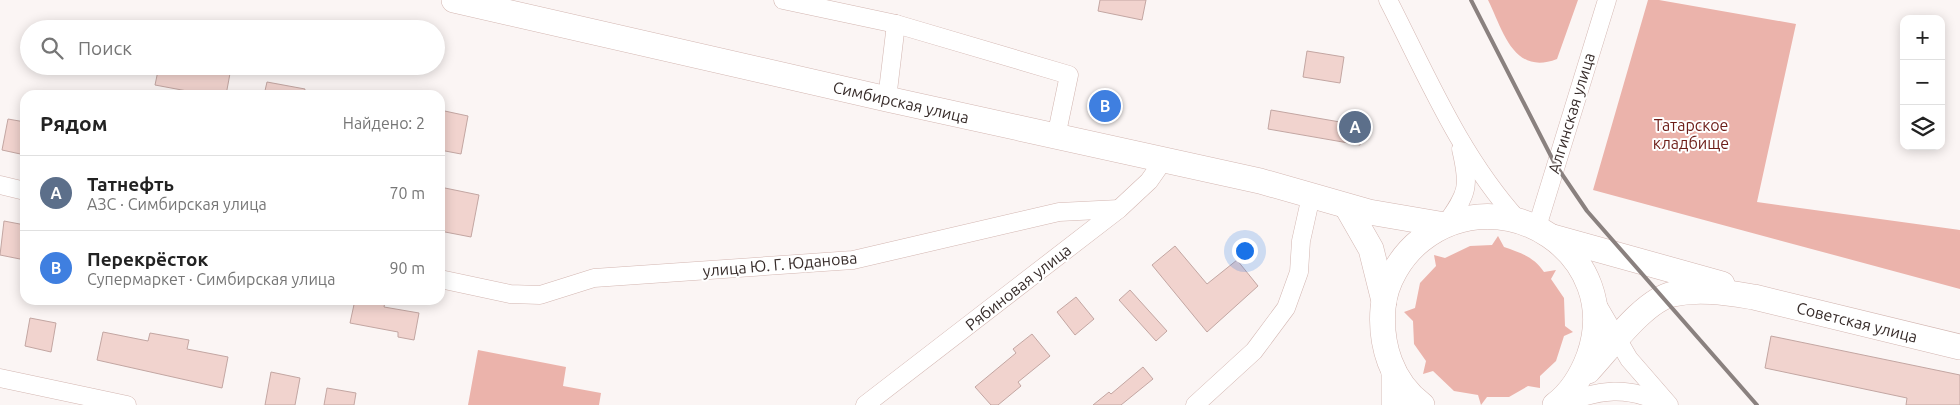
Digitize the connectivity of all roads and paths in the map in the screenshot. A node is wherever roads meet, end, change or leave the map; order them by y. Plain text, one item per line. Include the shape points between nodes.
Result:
1 (454, 0) edge
2 (783, 0) edge
3 (1388, 0) edge
4 (1606, 0) edge
5 (896, 24) junction
6 (887, 99) junction
7 (1056, 136) junction
8 (1460, 141) junction
9 (1163, 161) junction
10 (0, 185) edge
11 (20, 190) edge
12 (1311, 196) junction
13 (1347, 207) junction
14 (1119, 209) junction
15 (1445, 224) junction
16 (1536, 228) junction
17 (445, 280) edge
18 (1592, 295) junction
19 (1754, 297) junction
20 (1384, 301) junction
21 (1960, 347) edge
22 (1623, 349) junction
23 (1394, 372) junction
24 (0, 378) edge
25 (1568, 395) edge
26 (127, 405) edge
27 (865, 405) edge
28 (1195, 405) edge
29 (1394, 405) edge
30 (1422, 405) edge
31 (1555, 405) edge
32 (1664, 405) edge
33 (1669, 405) edge

1 - 6 main road, Симбирская улица
2 - 5 street
3 - 8 street
4 - 16 street, Алгинская улица
5 - 6 street
5 - 7 street via 1069,75
6 - 7 main road, Симбирская улица
7 - 9 main road, Симбирская улица
8 - 15 street via 1466,169 1466,190 1461,204
8 - 16 street via 1500,200
9 - 12 main road, Симбирская улица via 1260,181
9 - 14 street, Рябиновая улица via 1149,181
10 - 11 street
12 - 13 main road, Симбирская улица
12 - 28 street via 1301,241 1299,272 1286,308 1254,351
13 - 15 main road, Симбирская улица
13 - 20 main road via 1371,249
14 - 17 street, улица Ю. Г. Юданова via 1059,212 853,260 594,278 540,295 510,294
14 - 27 street, Рябиновая улица
15 - 16 main road via 1478,216 1496,216
15 - 20 main road via 1414,245 1402,259
16 - 18 main road via 1579,265
16 - 19 main road via 1712,280
18 - 22 street
18 - 25 main road via 1595,320 1592,347 1586,366
19 - 21 main road, Советская улица
19 - 22 main road via 1726,293 1672,294 1642,313
20 - 23 main road via 1382,325 1385,347
22 - 25 main road
22 - 33 street
23 - 29 main road
23 - 30 main road
24 - 26 street
25 - 31 main road
25 - 32 street via 1616,390 1633,392

